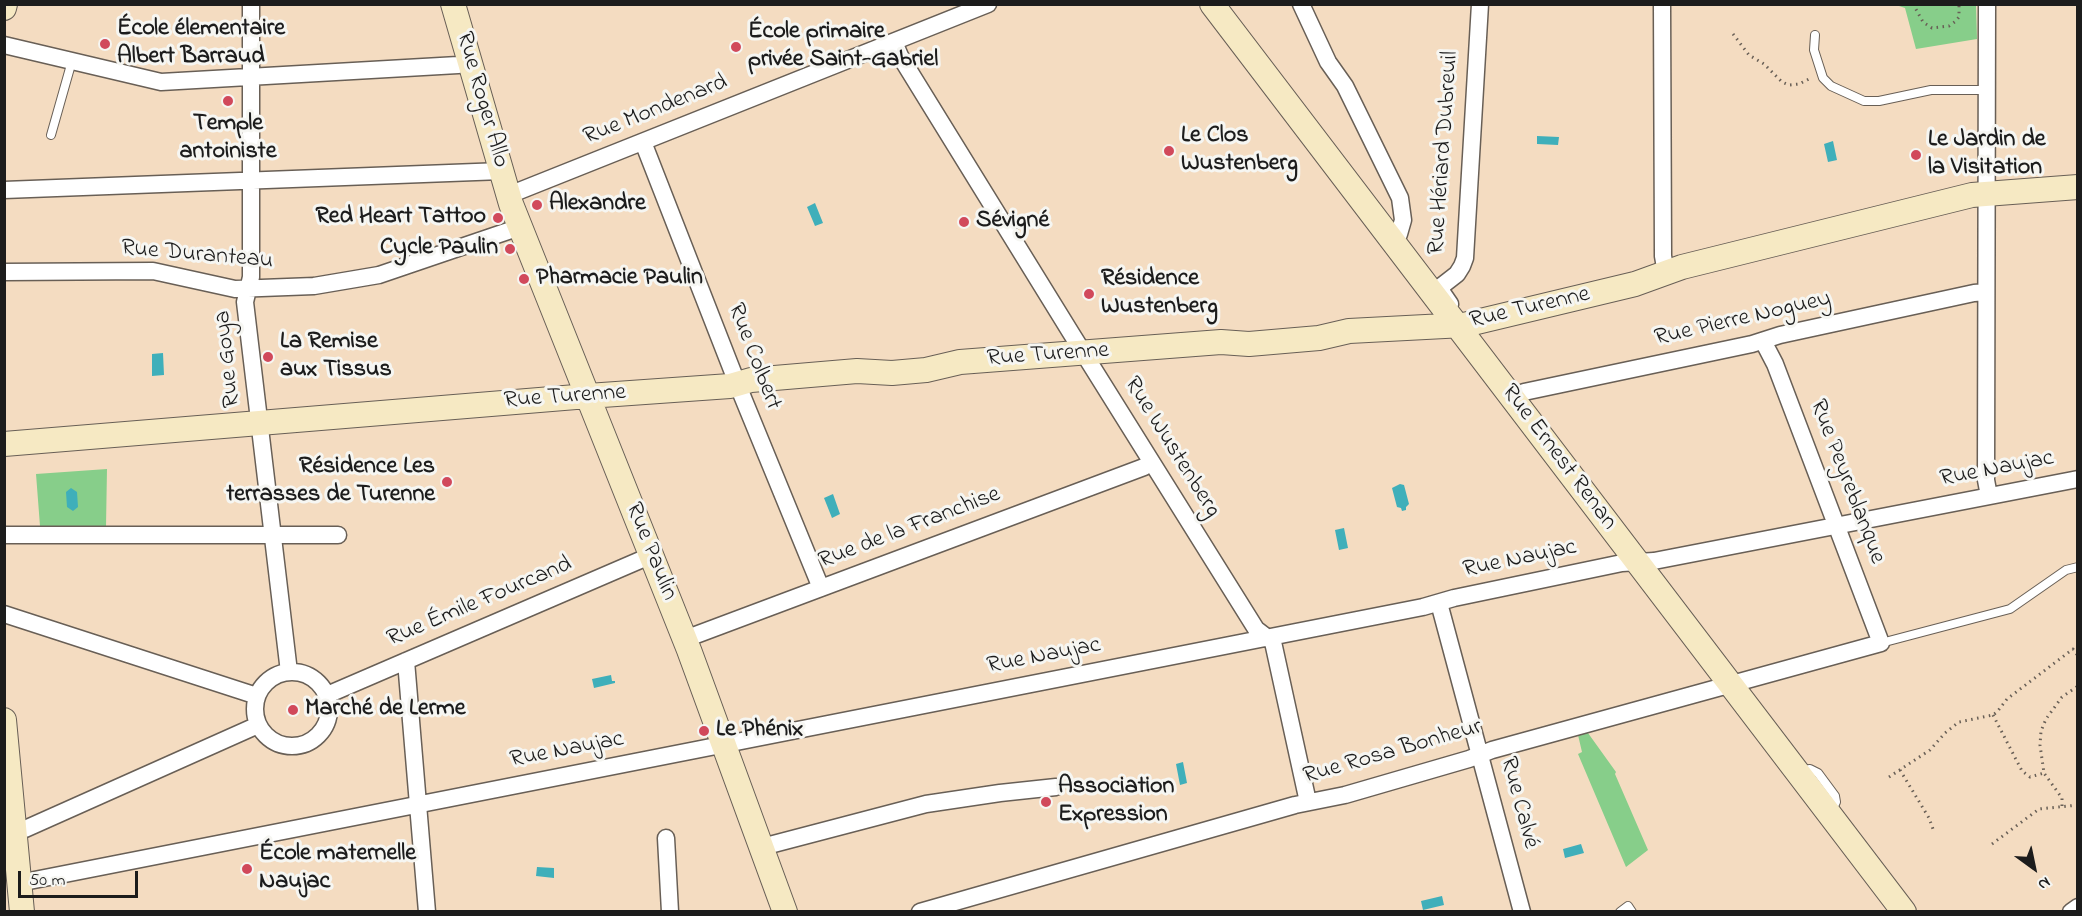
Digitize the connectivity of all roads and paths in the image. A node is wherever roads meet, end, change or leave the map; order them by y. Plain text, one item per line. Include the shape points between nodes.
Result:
1 (251, 4) edge
2 (453, 4) edge
3 (988, 4) edge
4 (1212, 4) edge
5 (1301, 4) edge
6 (1480, 4) edge
7 (1662, 4) edge
8 (1912, 4) edge
9 (1959, 4) edge
10 (1987, 4) edge
11 (1733, 34) dead end
12 (1815, 35) dead end
13 (894, 42) junction
14 (4, 45) edge
15 (72, 61) junction
16 (470, 62) junction
17 (1821, 73) junction
18 (251, 77) junction
19 (1987, 90) junction
20 (51, 135) dead end
21 (643, 142) junction
22 (502, 171) junction
23 (251, 181) junction
24 (2078, 187) edge
25 (4, 190) edge
26 (1987, 194) junction
27 (509, 195) junction
28 (520, 227) junction
29 (1393, 243) junction
30 (4, 273) edge
31 (1666, 273) junction
32 (248, 289) junction
33 (1436, 291) junction
34 (1986, 292) junction
35 (1460, 325) junction
36 (1763, 341) junction
37 (1083, 353) junction
38 (738, 384) junction
39 (588, 396) junction
40 (1513, 399) junction
41 (260, 423) junction
42 (4, 444) edge
43 (1151, 462) junction
44 (2078, 479) edge
45 (1989, 496) junction
46 (1837, 526) junction
47 (4, 535) edge
48 (273, 535) junction
49 (338, 535) dead end
50 (652, 555) junction
51 (1637, 562) junction
52 (2078, 567) edge
53 (821, 588) junction
54 (1439, 603) junction
55 (4, 615) edge
56 (1269, 638) junction
57 (685, 639) junction
58 (1881, 642) junction
59 (2078, 656) edge
60 (406, 661) junction
61 (289, 672) junction
62 (1730, 685) junction
63 (2078, 686) edge
64 (327, 695) junction
65 (257, 696) junction
66 (1993, 715) junction
67 (4, 720) edge
68 (258, 725) junction
69 (724, 744) junction
70 (1480, 755) junction
71 (1900, 770) junction
72 (2044, 773) junction
73 (1889, 777) dead end
74 (1056, 788) dead end
75 (1308, 802) junction
76 (2078, 804) edge
77 (418, 805) junction
78 (2062, 806) junction
79 (1933, 829) dead end
80 (9, 832) edge
81 (666, 838) dead end
82 (1992, 844) dead end
83 (762, 848) junction
84 (19, 883) junction
85 (2078, 907) edge
86 (22, 912) edge
87 (427, 912) edge
88 (670, 912) edge
89 (785, 912) edge
90 (920, 912) edge
91 (1522, 912) edge
92 (1620, 912) edge
93 (1632, 912) edge
94 (1904, 912) edge
95 (2071, 912) edge

1 - 18 street, Rue Goya
2 - 16 street, Rue Roger Allo
3 - 13 street, Rue Mondenard
4 - 29 street, Rue Ernest Renan
5 - 29 street via 1400,198 1403,220
6 - 33 street, Rue Hériard Dubreuil via 1465,258 1457,274
7 - 31 street
8 - 9 path via 1923,22 1932,28 1956,21
10 - 19 street
11 - 17 path via 1749,55 1782,82 1799,84
12 - 17 lane via 1814,50
13 - 21 street, Rue Mondenard
13 - 37 street, Rue Wustenberg
14 - 15 street
15 - 18 street via 161,82
15 - 20 lane
16 - 18 street
16 - 22 street, Rue Roger Allo
17 - 19 lane via 1831,86 1864,101 1931,90
18 - 23 street, Rue Goya
19 - 26 street
21 - 27 street, Rue Mondenard
21 - 38 street, Rue Colbert
22 - 23 street
22 - 27 street, Rue Roger Allo
23 - 25 street
23 - 32 street, Rue Goya
24 - 26 street, Rue Turenne
26 - 31 street, Rue Turenne via 1961,197
26 - 34 street
27 - 28 street, Rue Paulin
28 - 32 street, Rue Duranteau via 379,275 314,286
28 - 39 street, Rue Paulin
29 - 33 street, Rue Ernest Renan
30 - 32 street, Rue Duranteau via 153,271
31 - 35 street, Rue Turenne via 1635,284
32 - 41 street, Rue Goya via 245,302
33 - 35 street, Rue Ernest Renan
34 - 36 street, Rue Pierre Noguey
34 - 45 street
35 - 37 street, Rue Turenne via 1349,331 1319,338 1249,344 1221,342
35 - 40 street, Rue Ernest Renan
36 - 40 street, Rue Pierre Noguey via 1524,392
36 - 46 street, Rue Peyreblanque
37 - 38 street, Rue Turenne
37 - 43 street, Rue Wustenberg
38 - 39 street, Rue Turenne
38 - 53 street, Rue Colbert
39 - 41 street, Rue Turenne
39 - 50 street, Rue Paulin
40 - 51 street, Rue Ernest Renan
41 - 42 street, Rue Turenne
41 - 48 street, Rue Goya
43 - 53 street, Rue de la Franchise
43 - 56 street, Rue Wustenberg via 1256,628
44 - 45 street, Rue Naujac
45 - 46 street, Rue Naujac
46 - 51 street, Rue Naujac
46 - 58 street, Rue Peyreblanque
47 - 48 street
48 - 49 street
48 - 61 street, Rue Goya
50 - 57 street, Rue Paulin
50 - 60 street, Rue Émile Fourcand
51 - 54 street, Rue Naujac
51 - 62 street, Rue Ernest Renan
52 - 58 lane via 2066,570 2010,609
53 - 57 street, Rue de la Franchise
54 - 56 street, Rue Naujac
54 - 70 street, Rue Calvé
55 - 65 street
56 - 69 street, Rue Naujac
56 - 75 street, Rue Wustenberg via 1275,647
57 - 69 street, Rue Paulin
58 - 62 street, Rue Rosa Bonheur
59 - 66 path via 2073,649 2007,699
60 - 64 street, Rue Émile Fourcand
60 - 77 street
61 - 64 street via 312,677
61 - 65 street via 270,680
62 - 70 street, Rue Rosa Bonheur
62 - 94 street, Rue Ernest Renan
63 - 72 path via 2062,697 2041,731
64 - 68 street via 324,728 307,743 296,746 274,741
65 - 68 street
66 - 71 path via 1959,722 1930,750
66 - 72 path via 2022,771 2030,777
67 - 80 street
68 - 80 street via 25,829
69 - 77 street, Rue Naujac
69 - 83 street, Rue Paulin
70 - 75 street, Rue Rosa Bonheur via 1345,795
70 - 91 street, Rue Calvé
71 - 73 path
71 - 79 path
72 - 78 path via 2062,798
74 - 83 street via 926,804
75 - 90 street, Rue Rosa Bonheur
76 - 78 path
77 - 84 street, Rue Naujac
77 - 87 street
78 - 82 path via 2039,809
80 - 84 street
81 - 88 street
83 - 89 street, Rue Paulin
84 - 86 street
85 - 95 street
92 - 93 lane via 1628,906

